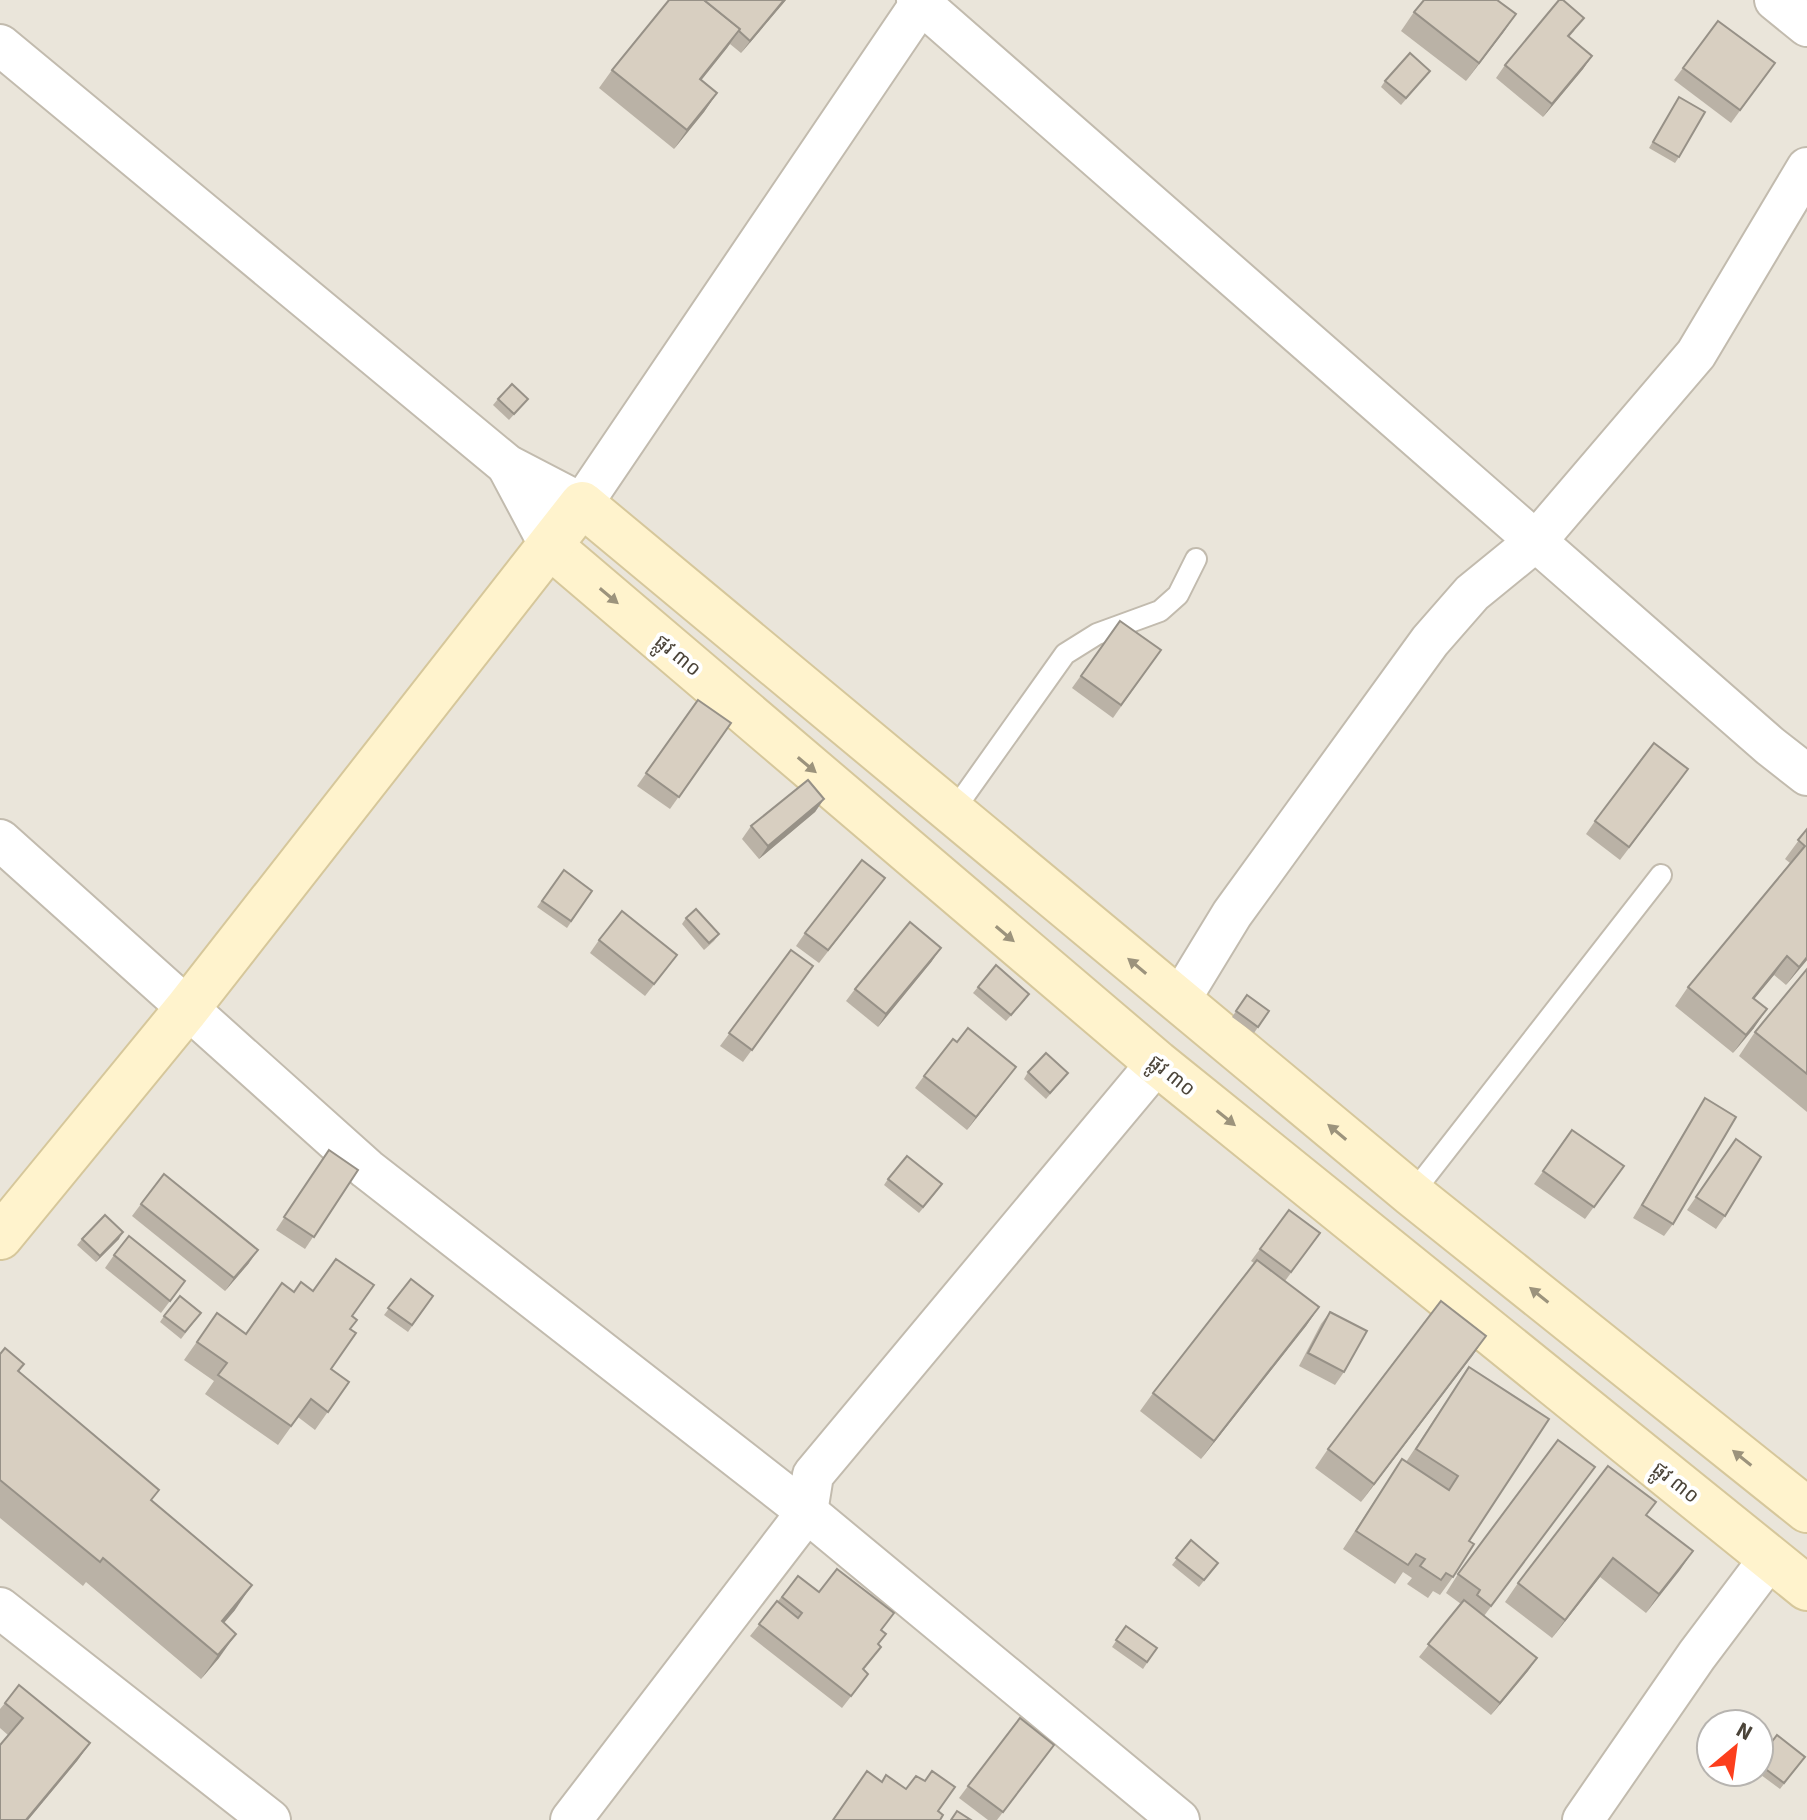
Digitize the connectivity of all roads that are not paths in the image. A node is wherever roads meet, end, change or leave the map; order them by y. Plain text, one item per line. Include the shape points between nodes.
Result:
1 (1775, 0) edge
2 (920, 1) edge
3 (1807, 26) edge
4 (0, 45) edge
5 (1807, 168) edge
6 (507, 465) junction
7 (582, 504) junction
8 (1537, 540) junction
9 (550, 546) junction
10 (1196, 559) dead end
11 (1807, 775) edge
12 (952, 813) junction
13 (0, 840) edge
14 (1661, 875) dead end
15 (1179, 1001) junction
16 (186, 1010) junction
17 (1157, 1063) junction
18 (1412, 1194) junction
19 (0, 1237) edge
20 (1806, 1506) edge
21 (807, 1512) junction
22 (1770, 1558) junction
23 (1807, 1588) edge
24 (0, 1608) edge
25 (270, 1820) edge
26 (571, 1820) edge
27 (1179, 1820) edge
28 (1583, 1820) edge

1 - 3 street
2 - 7 street
2 - 8 street
4 - 6 street
5 - 8 street via 1696,354
6 - 7 street
6 - 9 street
7 - 9 street
7 - 12 street
8 - 11 street
8 - 15 street via 1472,593 1430,641 1232,914
9 - 16 street
9 -> 17 street, ផ្លូវ ៣០
10 - 12 lane via 1178,595 1160,611 1097,634 1065,654
15 -> 12 street
13 - 16 street
14 - 18 lane
18 -> 15 street
16 - 19 street
16 - 21 street via 367,1169
17 - 21 street via 813,1475
17 -> 22 street, ផ្លូវ ៣០
20 -> 18 street
20 - 22 street
21 - 26 street
21 - 27 street
22 - 23 street, ផ្លូវ ៣០
22 - 28 street
24 - 25 street

